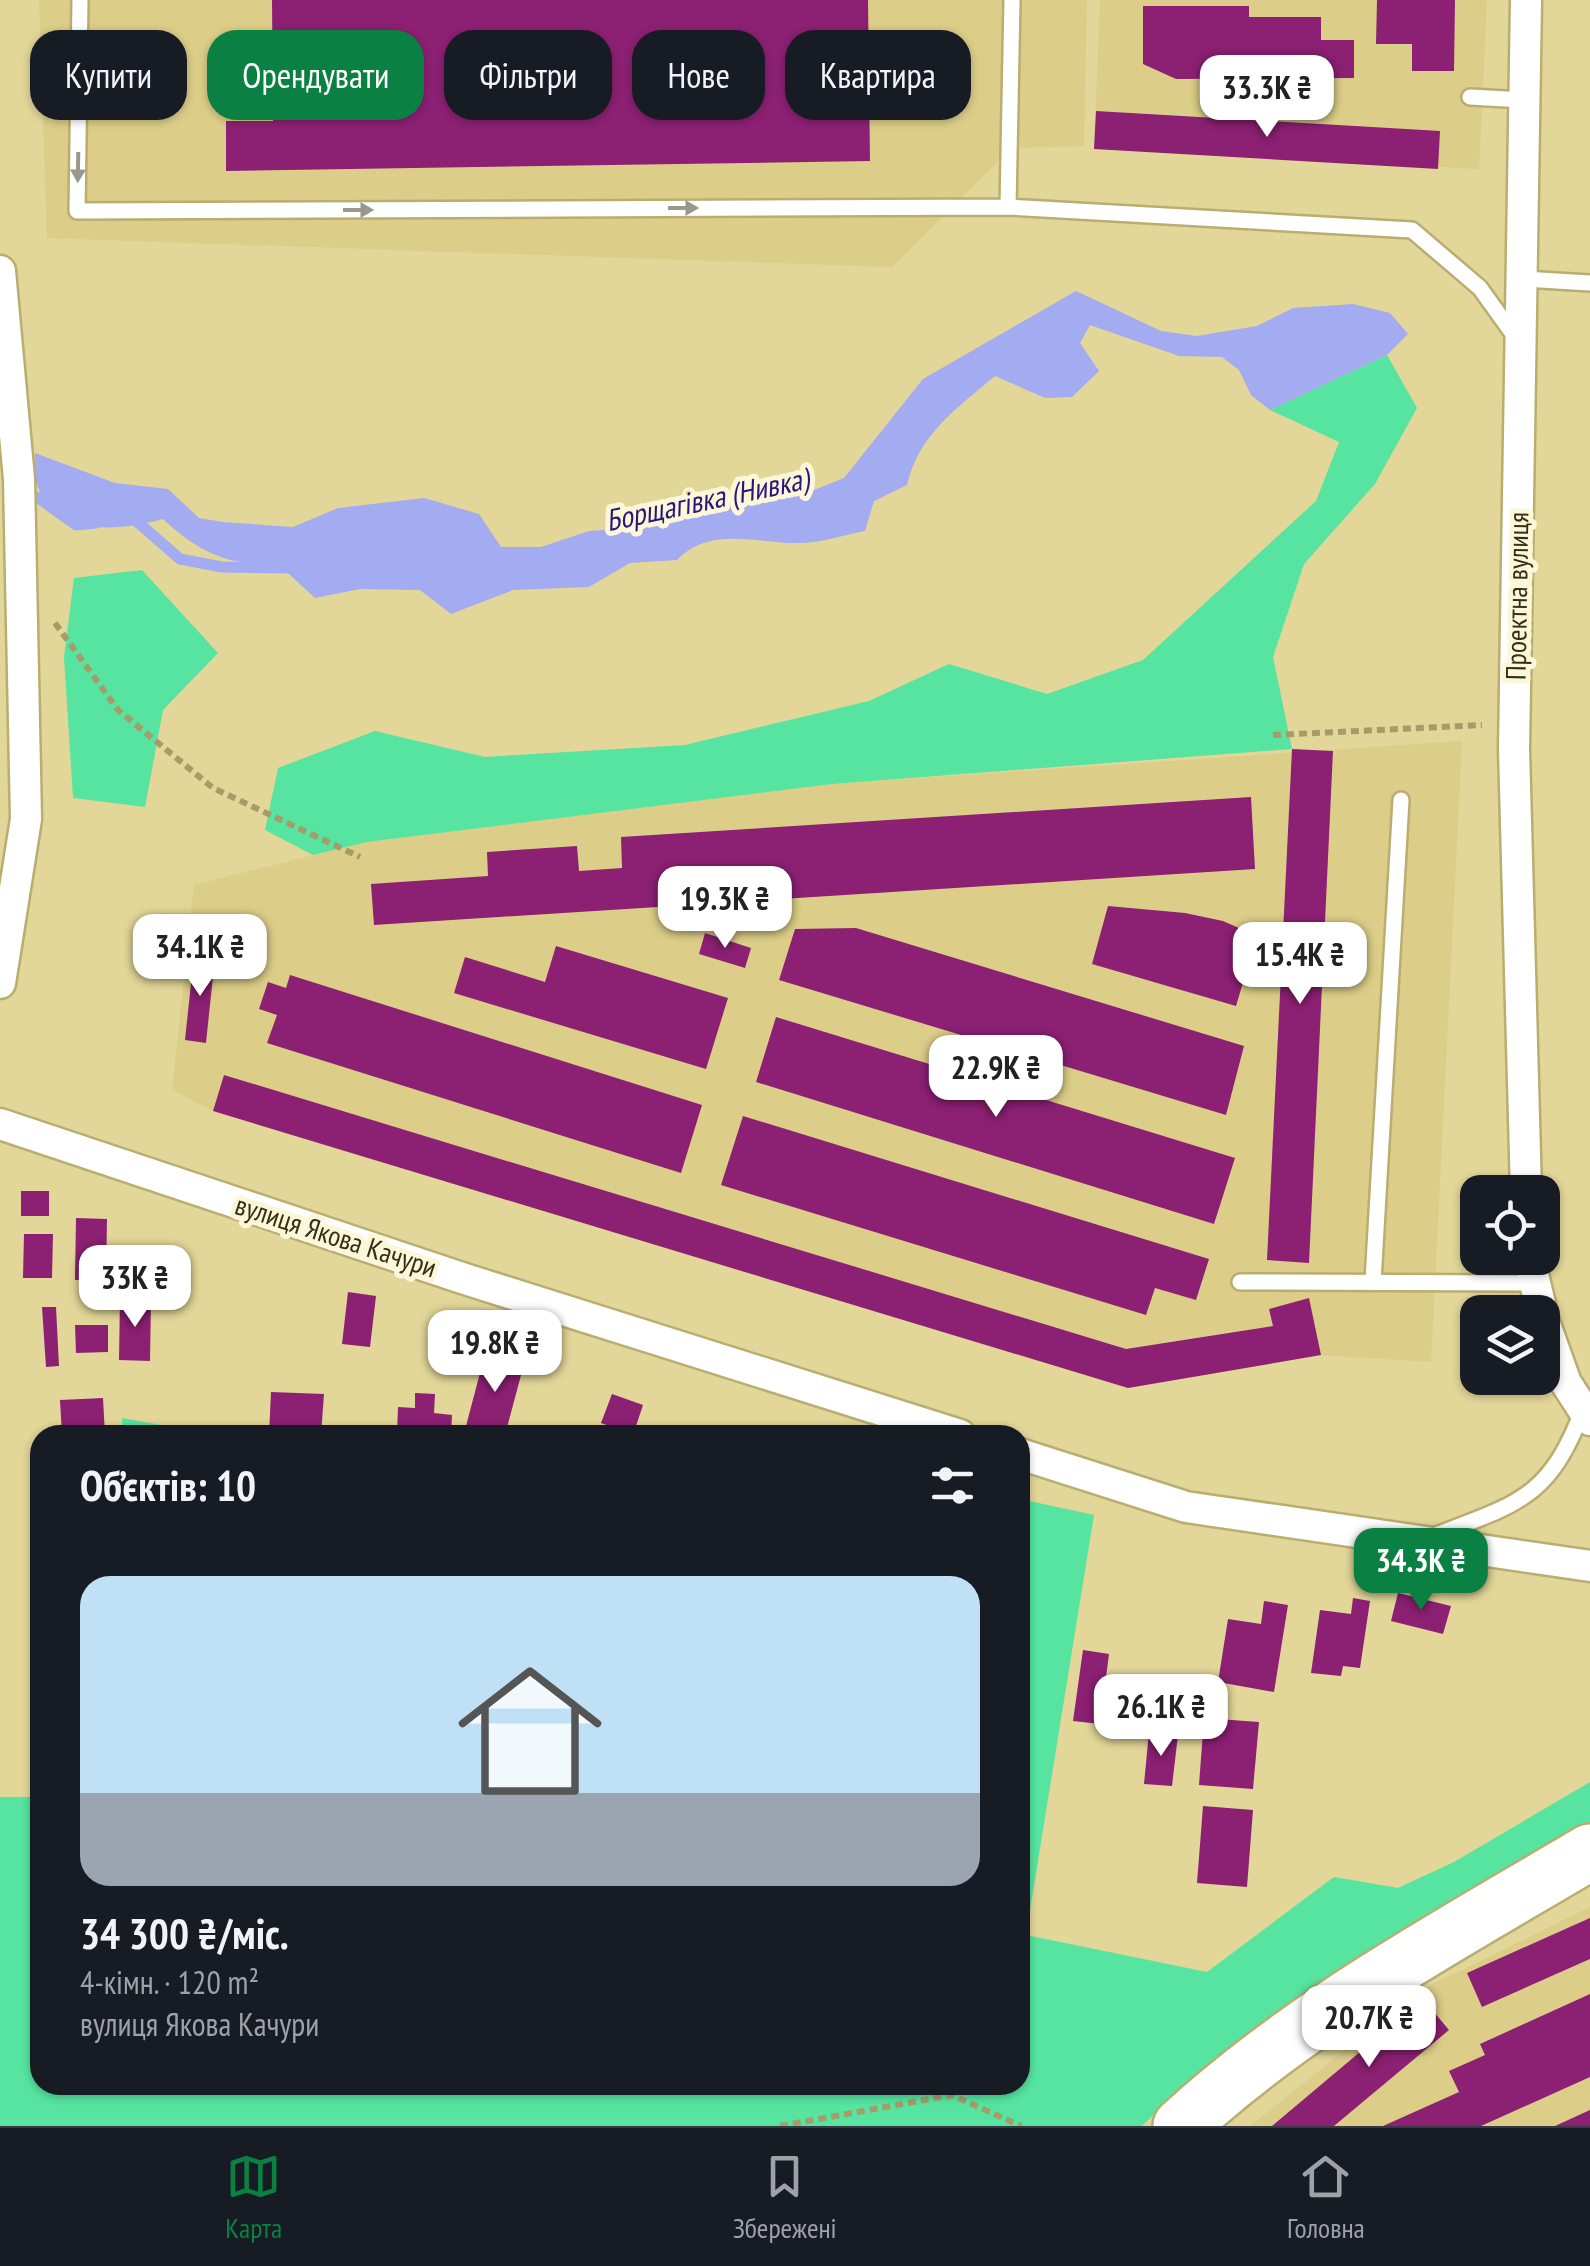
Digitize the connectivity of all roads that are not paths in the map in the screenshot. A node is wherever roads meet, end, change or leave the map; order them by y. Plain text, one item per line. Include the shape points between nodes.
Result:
1 (80, 0) edge
2 (1012, 0) edge
3 (1526, 0) edge
4 (1470, 97) dead end
5 (1524, 100) junction
6 (1008, 207) junction
7 (0, 271) edge
8 (1523, 279) junction
9 (1590, 283) edge
10 (1521, 345) junction
11 (14, 532) edge
12 (1402, 800) dead end
13 (0, 983) edge
14 (0, 1124) edge
15 (1526, 1175) edge
16 (1373, 1281) junction
17 (1240, 1282) dead end
18 (1537, 1292) edge
19 (1586, 1414) edge
20 (928, 1425) edge
21 (1030, 1457) edge
22 (1420, 1541) junction
23 (1590, 1566) edge
24 (1590, 1852) edge
25 (1180, 2126) edge

1 -> 6 lane via 77,211
2 - 6 lane
3 - 5 street, Проектна вулиця
4 - 5 lane
5 - 8 street, Проектна вулиця
6 - 10 lane via 1412,230 1480,288
7 - 11 street via 19,479
8 - 9 lane
8 - 10 street, Проектна вулиця
10 - 15 street, Проектна вулиця via 1514,724
11 - 13 street via 22,578 26,819
12 - 16 lane
14 - 20 street, вулиця Якова Качури
16 - 17 lane
16 - 18 lane
18 - 19 street via 1566,1383
19 - 22 lane via 1565,1456 1536,1490
21 - 22 street via 1186,1506
22 - 23 street
24 - 25 highway via 1392,1966 1240,2071

